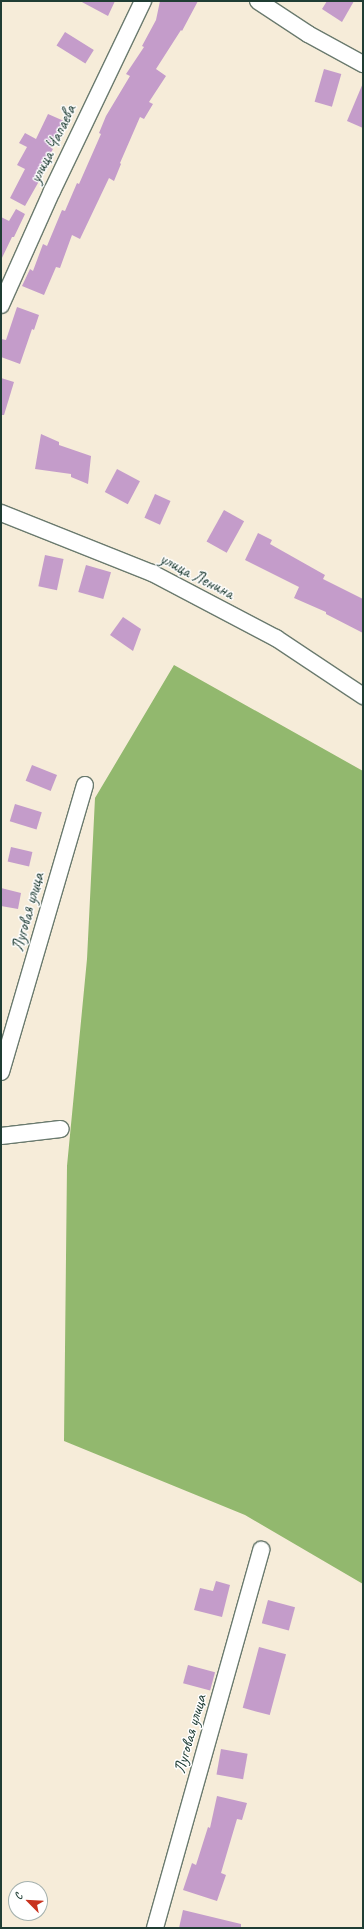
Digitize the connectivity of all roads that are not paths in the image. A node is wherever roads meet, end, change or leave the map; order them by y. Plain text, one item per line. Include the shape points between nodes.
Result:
1 (143, 1) edge
2 (258, 1) edge
3 (363, 64) edge
4 (1, 305) edge
5 (1, 513) edge
6 (363, 696) edge
7 (85, 785) dead end
8 (1, 1072) edge
9 (61, 1129) dead end
10 (1, 1136) edge
11 (261, 1550) dead end
12 (154, 1928) edge

1 - 4 street, улица Чапаева via 52,191
2 - 3 street via 308,34
5 - 6 street, улица Ленина via 152,573 276,638
7 - 8 street, Луговая улица
9 - 10 street
11 - 12 street, Луговая улица

